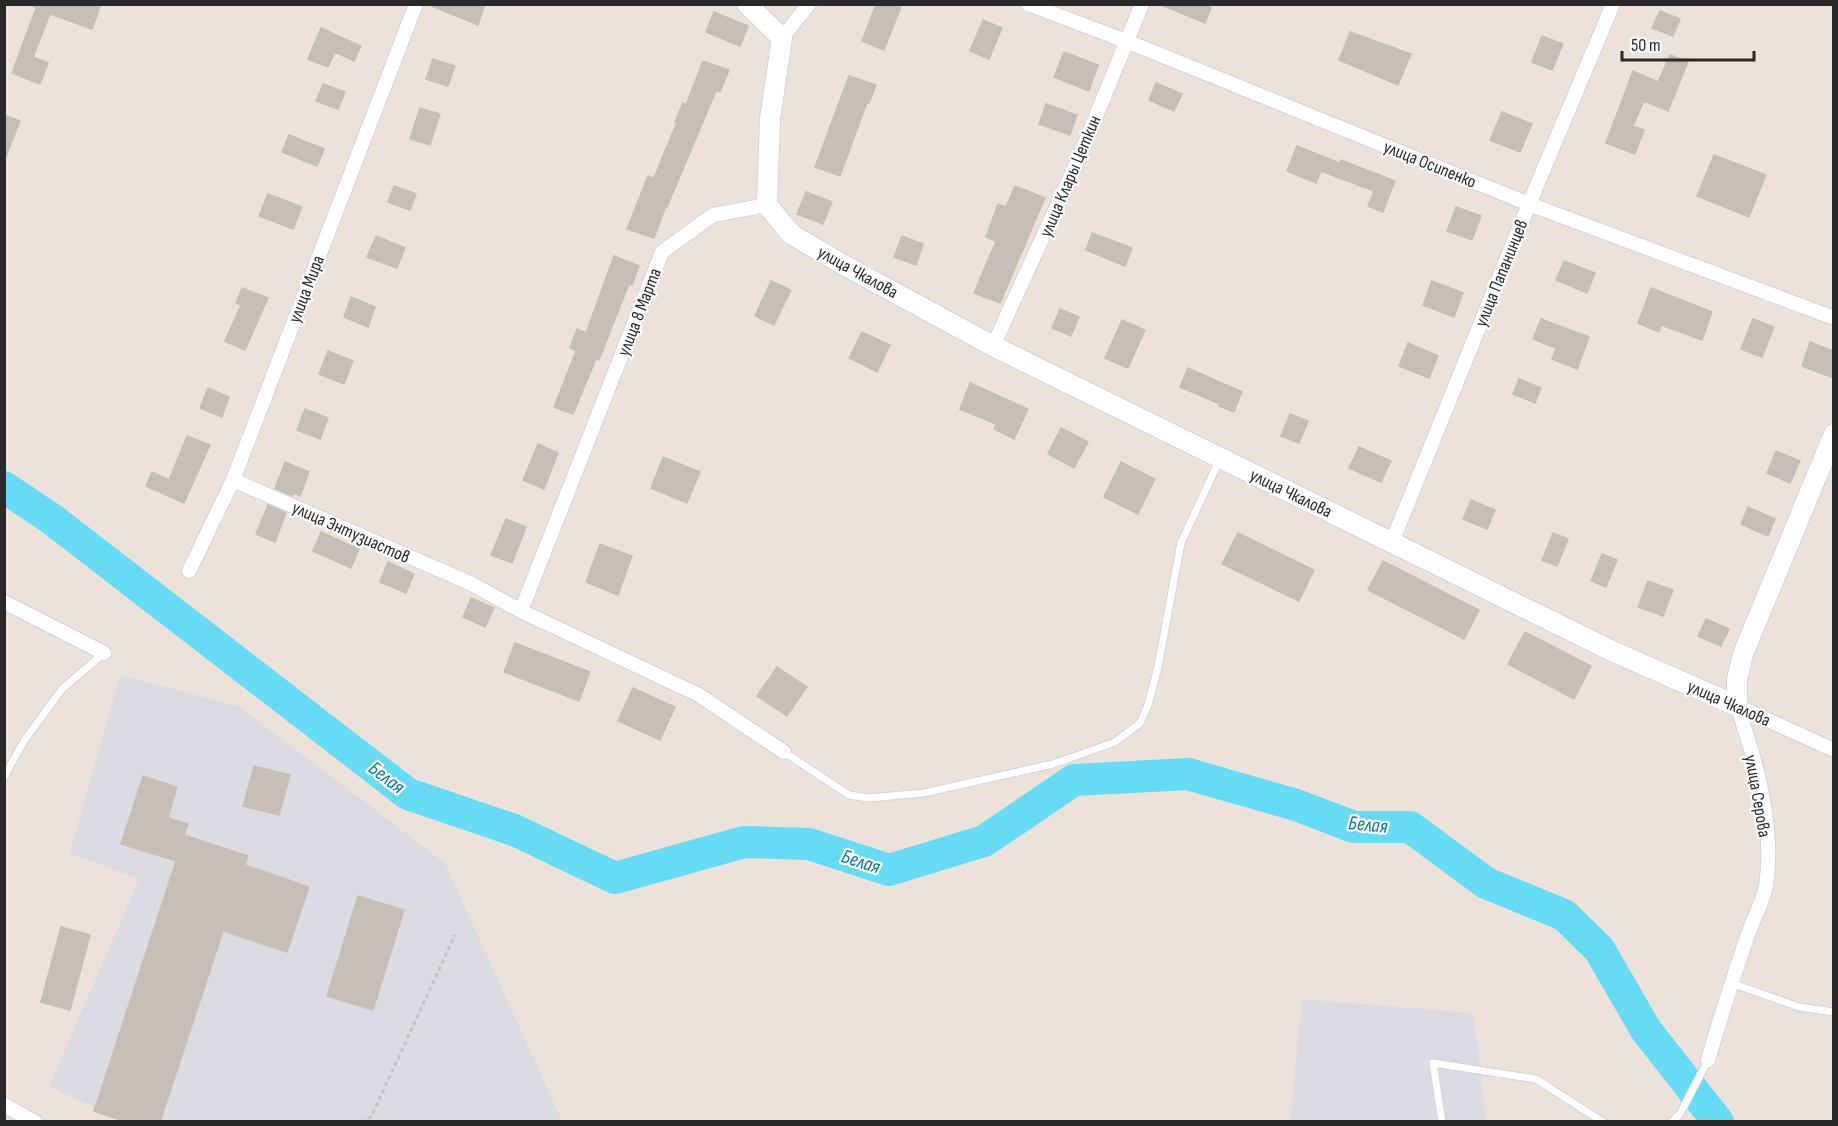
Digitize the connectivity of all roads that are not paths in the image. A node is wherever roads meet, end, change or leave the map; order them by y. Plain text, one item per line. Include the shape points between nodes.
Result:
1 (416, 4) edge
2 (747, 4) edge
3 (809, 4) edge
4 (1028, 4) edge
5 (1142, 4) edge
6 (1613, 4) edge
7 (782, 38) junction
8 (1126, 41) junction
9 (1529, 204) junction
10 (767, 205) junction
11 (1833, 318) edge
12 (993, 346) junction
13 (1833, 434) edge
14 (1220, 459) junction
15 (233, 480) junction
16 (1392, 542) junction
17 (189, 571) dead end
18 (4, 602) edge
19 (521, 611) junction
20 (104, 652) joint
21 (1737, 706) junction
22 (1833, 750) edge
23 (783, 752) joint
24 (4, 777) edge
25 (1731, 983) junction
26 (1833, 1012) edge
27 (1708, 1060) joint
28 (4, 1105) edge
29 (35, 1122) edge
30 (1442, 1122) edge
31 (1603, 1122) edge
32 (1672, 1122) edge

1 - 15 street, улица Мира
2 - 7 street
3 - 7 street
4 - 8 street, улица Осипенко
5 - 8 street, улица Клары Цеткин
6 - 9 street, улица Папанинцев
7 - 10 street via 770,119
8 - 9 street, улица Осипенко
8 - 12 street, улица Клары Цеткин via 1078,160
9 - 11 street, улица Осипенко
9 - 16 street, улица Папанинцев
10 - 12 street, улица Чкалова via 791,234
10 - 19 street, улица 8 Марта via 713,215 662,252
12 - 14 street, улица Чкалова
13 - 21 street, улица Серова via 1743,654 1737,679
14 - 16 street, улица Чкалова
14 - 23 lane via 1181,543 1148,705 1140,723 1115,741 1053,764 924,792 869,798 849,795
15 - 17 street, улица Мира
15 - 19 street, улица Энтузиастов via 470,583
16 - 21 street, улица Чкалова via 1610,650
18 - 20 street
19 - 23 street via 699,695
20 - 24 lane via 62,689 24,741
21 - 22 street, улица Чкалова
21 - 25 street, улица Серова via 1763,806 1768,859 1766,888
25 - 26 lane via 1799,1007
25 - 27 street, улица Серова
27 - 32 lane
28 - 29 street
30 - 31 lane via 1433,1063 1536,1079

